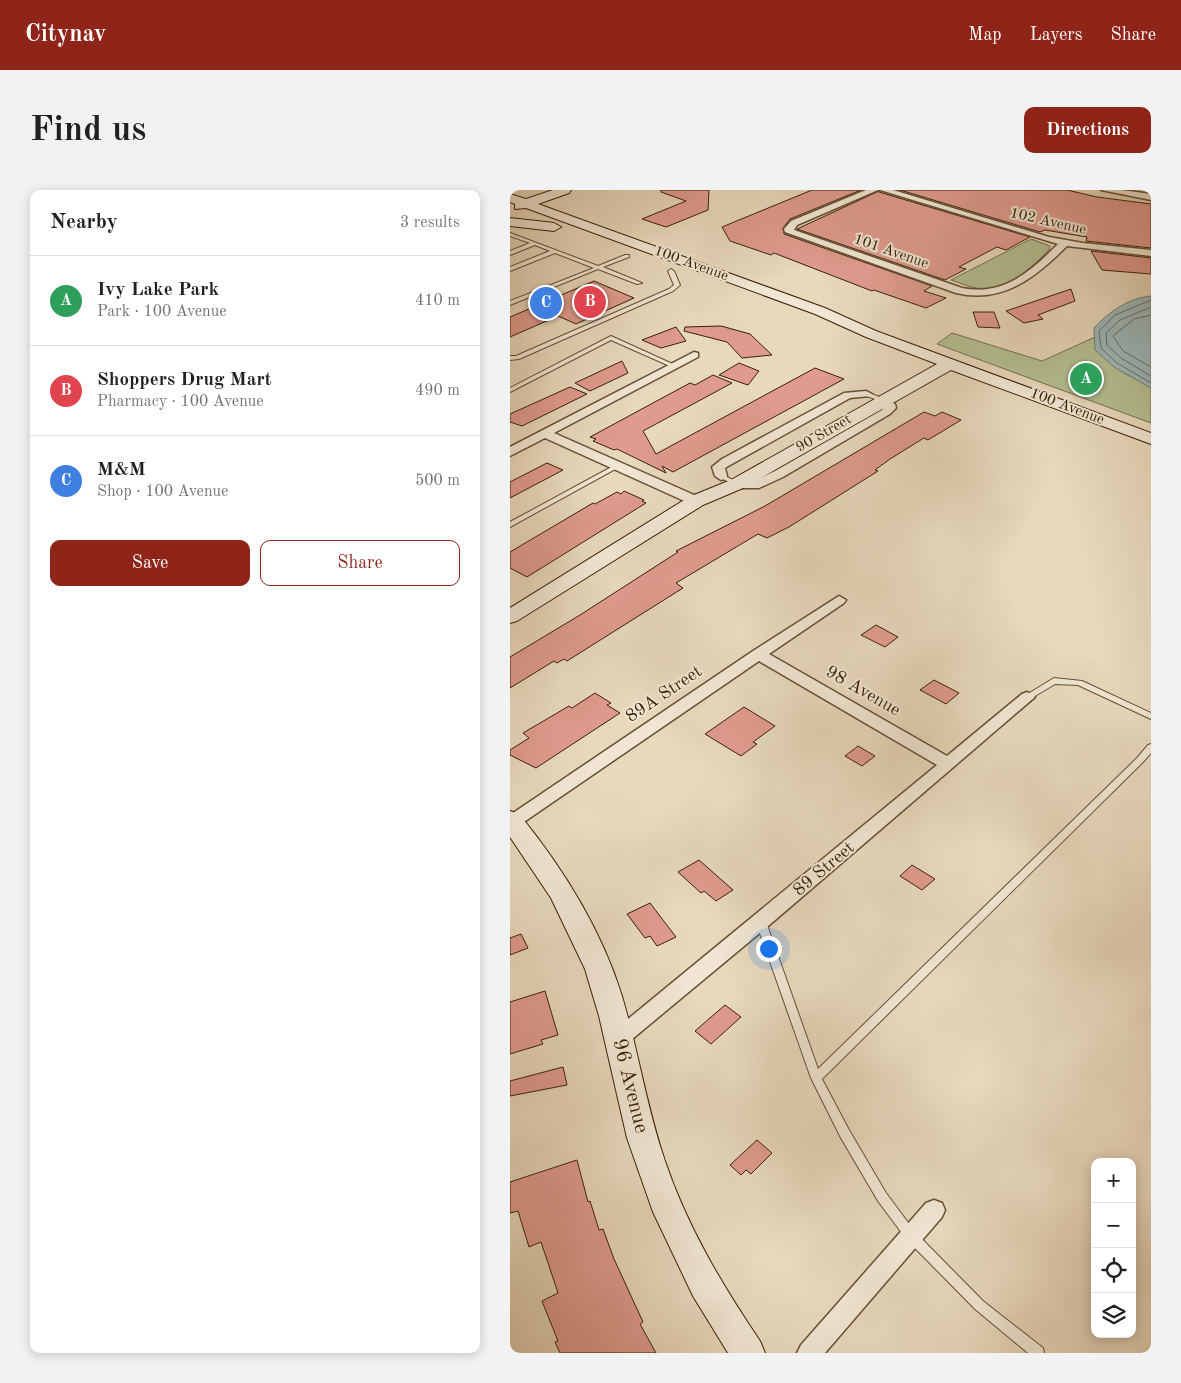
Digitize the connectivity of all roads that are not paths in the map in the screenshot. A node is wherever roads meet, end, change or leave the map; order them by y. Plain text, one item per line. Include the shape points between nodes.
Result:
1 (542, 190) edge
2 (565, 190) edge
3 (874, 190) edge
4 (884, 190) edge
5 (1105, 190) edge
6 (1151, 197) edge
7 (513, 206) edge
8 (510, 234) edge
9 (1065, 242) junction
10 (536, 243) junction
11 (555, 251) junction
12 (510, 253) edge
13 (1151, 253) edge
14 (627, 256) junction
15 (510, 260) edge
16 (521, 264) junction
17 (599, 267) junction
18 (510, 269) edge
19 (671, 271) junction
20 (639, 283) dead end
21 (671, 290) joint
22 (510, 303) edge
23 (871, 334) junction
24 (694, 356) dead end
25 (510, 358) edge
26 (943, 360) junction
27 (674, 366) junction
28 (510, 390) edge
29 (866, 394) junction
30 (883, 400) junction
31 (546, 434) junction
32 (1151, 439) edge
33 (510, 452) edge
34 (617, 466) junction
35 (729, 480) junction
36 (696, 501) junction
37 (510, 526) edge
38 (839, 600) dead end
39 (510, 617) edge
40 (758, 654) junction
41 (1027, 697) joint
42 (1151, 716) edge
43 (1151, 747) edge
44 (948, 764) junction
45 (511, 821) edge
46 (761, 922) junction
47 (618, 1039) junction
48 (816, 1078) junction
49 (934, 1210) dead end
50 (911, 1236) junction
51 (748, 1353) edge
52 (809, 1353) edge
53 (1038, 1353) edge

1 - 7 main road
2 - 7 main road
3 - 9 street, 101 Avenue via 789,229 972,295 998,292 1035,271
4 - 9 street, 102 Avenue
5 - 6 street
7 - 14 main road, 100 Avenue via 554,227
7 - 23 main road, 100 Avenue via 820,311
8 - 10 lane
9 - 13 street, 102 Avenue
10 - 11 lane
10 - 12 lane
11 - 16 lane
11 - 17 lane
14 - 17 lane
14 - 19 main road, 100 Avenue
15 - 16 lane
16 - 18 lane
17 - 20 lane
17 - 22 lane
19 - 21 lane via 677,285
19 - 23 main road, 100 Avenue via 738,295
21 - 25 lane via 589,328
23 - 26 main road, 100 Avenue
24 - 27 street
26 - 29 main road, 90 Street
26 - 30 main road, 90 Street
26 - 32 main road, 100 Avenue
27 - 28 lane via 611,338
27 - 31 street
29 - 30 lane
29 - 35 main road, 90 Street
30 - 35 main road, 90 Street
31 - 33 street
31 - 34 street
34 - 36 street
34 - 37 lane
35 - 36 main road, 90 Street
36 - 39 main road, 90 Street
38 - 40 street, 89A Street
40 - 44 street, 98 Avenue
40 - 45 street, 89A Street
41 - 42 lane via 1054,681 1079,683
41 - 44 street, 89 Street
43 - 48 lane
44 - 46 street, 89 Street
45 - 47 main road, 96 Avenue via 536,854 576,920 599,969
46 - 47 street, 89 Street
46 - 48 lane
47 - 51 main road, 96 Avenue via 642,1136 664,1202 722,1316
48 - 50 lane via 844,1134 882,1197
49 - 50 street
50 - 52 street
50 - 53 lane via 979,1305

